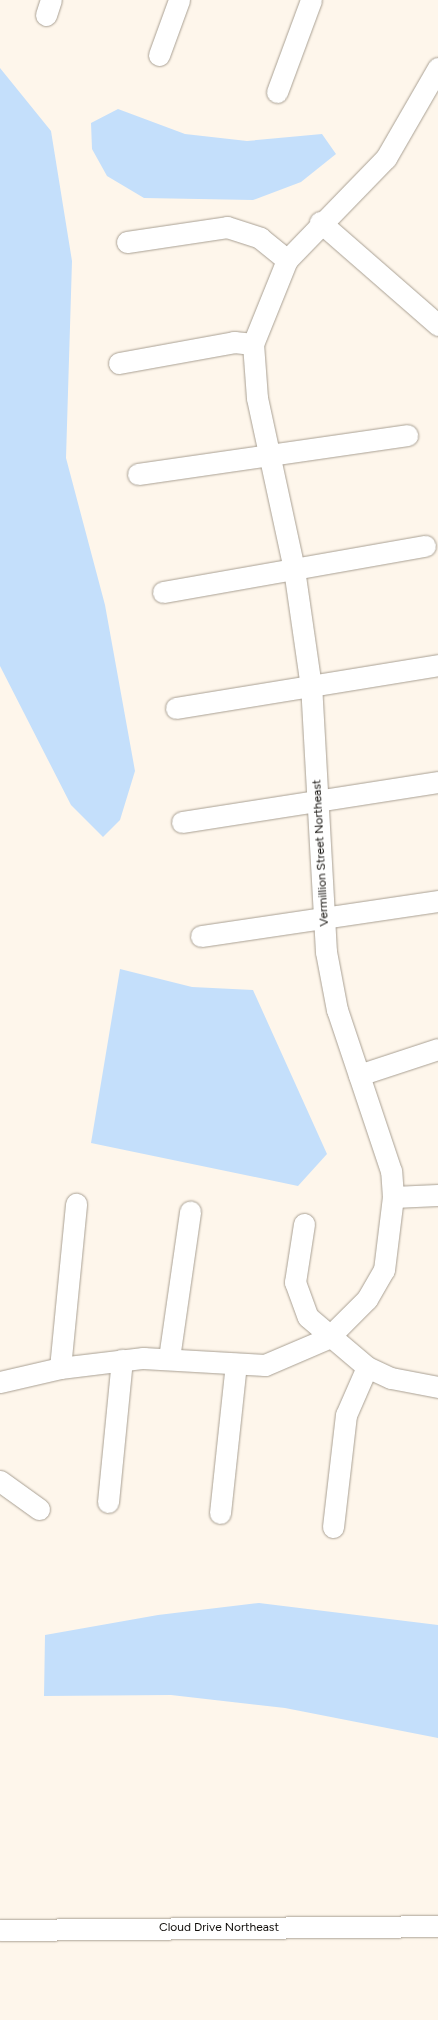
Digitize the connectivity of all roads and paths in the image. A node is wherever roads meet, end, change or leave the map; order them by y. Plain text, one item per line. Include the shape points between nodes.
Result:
1 (179, 0) edge
2 (311, 0) edge
3 (160, 55) dead end
4 (438, 68) edge
5 (277, 92) dead end
6 (320, 222) junction
7 (127, 242) dead end
8 (286, 260) junction
9 (438, 326) edge
10 (253, 344) junction
11 (119, 363) dead end
12 (407, 434) dead end
13 (269, 454) junction
14 (138, 474) dead end
15 (425, 546) dead end
16 (294, 569) junction
17 (163, 592) dead end
18 (438, 665) edge
19 (311, 686) junction
20 (176, 708) dead end
21 (438, 782) edge
22 (318, 801) junction
23 (182, 822) dead end
24 (438, 901) edge
25 (324, 918) junction
26 (201, 936) dead end
27 (438, 1049) edge
28 (359, 1076) junction
29 (438, 1195) edge
30 (393, 1197) junction
31 (76, 1204) dead end
32 (190, 1212) dead end
33 (304, 1224) dead end
34 (328, 1338) junction
35 (169, 1358) junction
36 (122, 1360) junction
37 (236, 1364) junction
38 (367, 1367) junction
39 (60, 1368) junction
40 (0, 1382) edge
41 (438, 1387) edge
42 (0, 1481) edge
43 (108, 1502) dead end
44 (39, 1508) dead end
45 (220, 1513) dead end
46 (332, 1527) dead end
47 (438, 1926) edge
48 (0, 1930) edge

1 - 3 street
2 - 5 street
4 - 6 street, Vermillion Street Northeast via 386,158
6 - 8 street, Vermillion Street Northeast
6 - 9 street
7 - 8 street via 227,227 260,238
8 - 10 street, Vermillion Street Northeast
10 - 11 street via 234,342
10 - 13 street, Vermillion Street Northeast via 257,398
12 - 13 street
13 - 14 street
13 - 16 street, Vermillion Street Northeast
15 - 16 street
16 - 17 street
16 - 19 street, Vermillion Street Northeast
18 - 19 street
19 - 20 street
19 - 22 street, Vermillion Street Northeast
21 - 22 street
22 - 23 street
22 - 25 street, Vermillion Street Northeast
24 - 25 street
25 - 26 street
25 - 28 street, Vermillion Street Northeast via 337,1010
27 - 28 street
28 - 30 street, Vermillion Street Northeast via 391,1171
29 - 30 street
30 - 34 street, Vermillion Street Northeast via 384,1270 367,1299
31 - 39 street
32 - 35 street
33 - 34 street via 295,1282 308,1317
34 - 37 street, Vermillion Street Northeast via 265,1364
34 - 38 street
35 - 36 street, Vermillion Street Northeast
35 - 37 street, Vermillion Street Northeast
36 - 39 street, Vermillion Street Northeast
36 - 43 street
37 - 45 street
38 - 41 street via 391,1378
38 - 46 street via 346,1414
39 - 40 street, Vermillion Street Northeast
42 - 44 street
47 - 48 street, Cloud Drive Northeast

